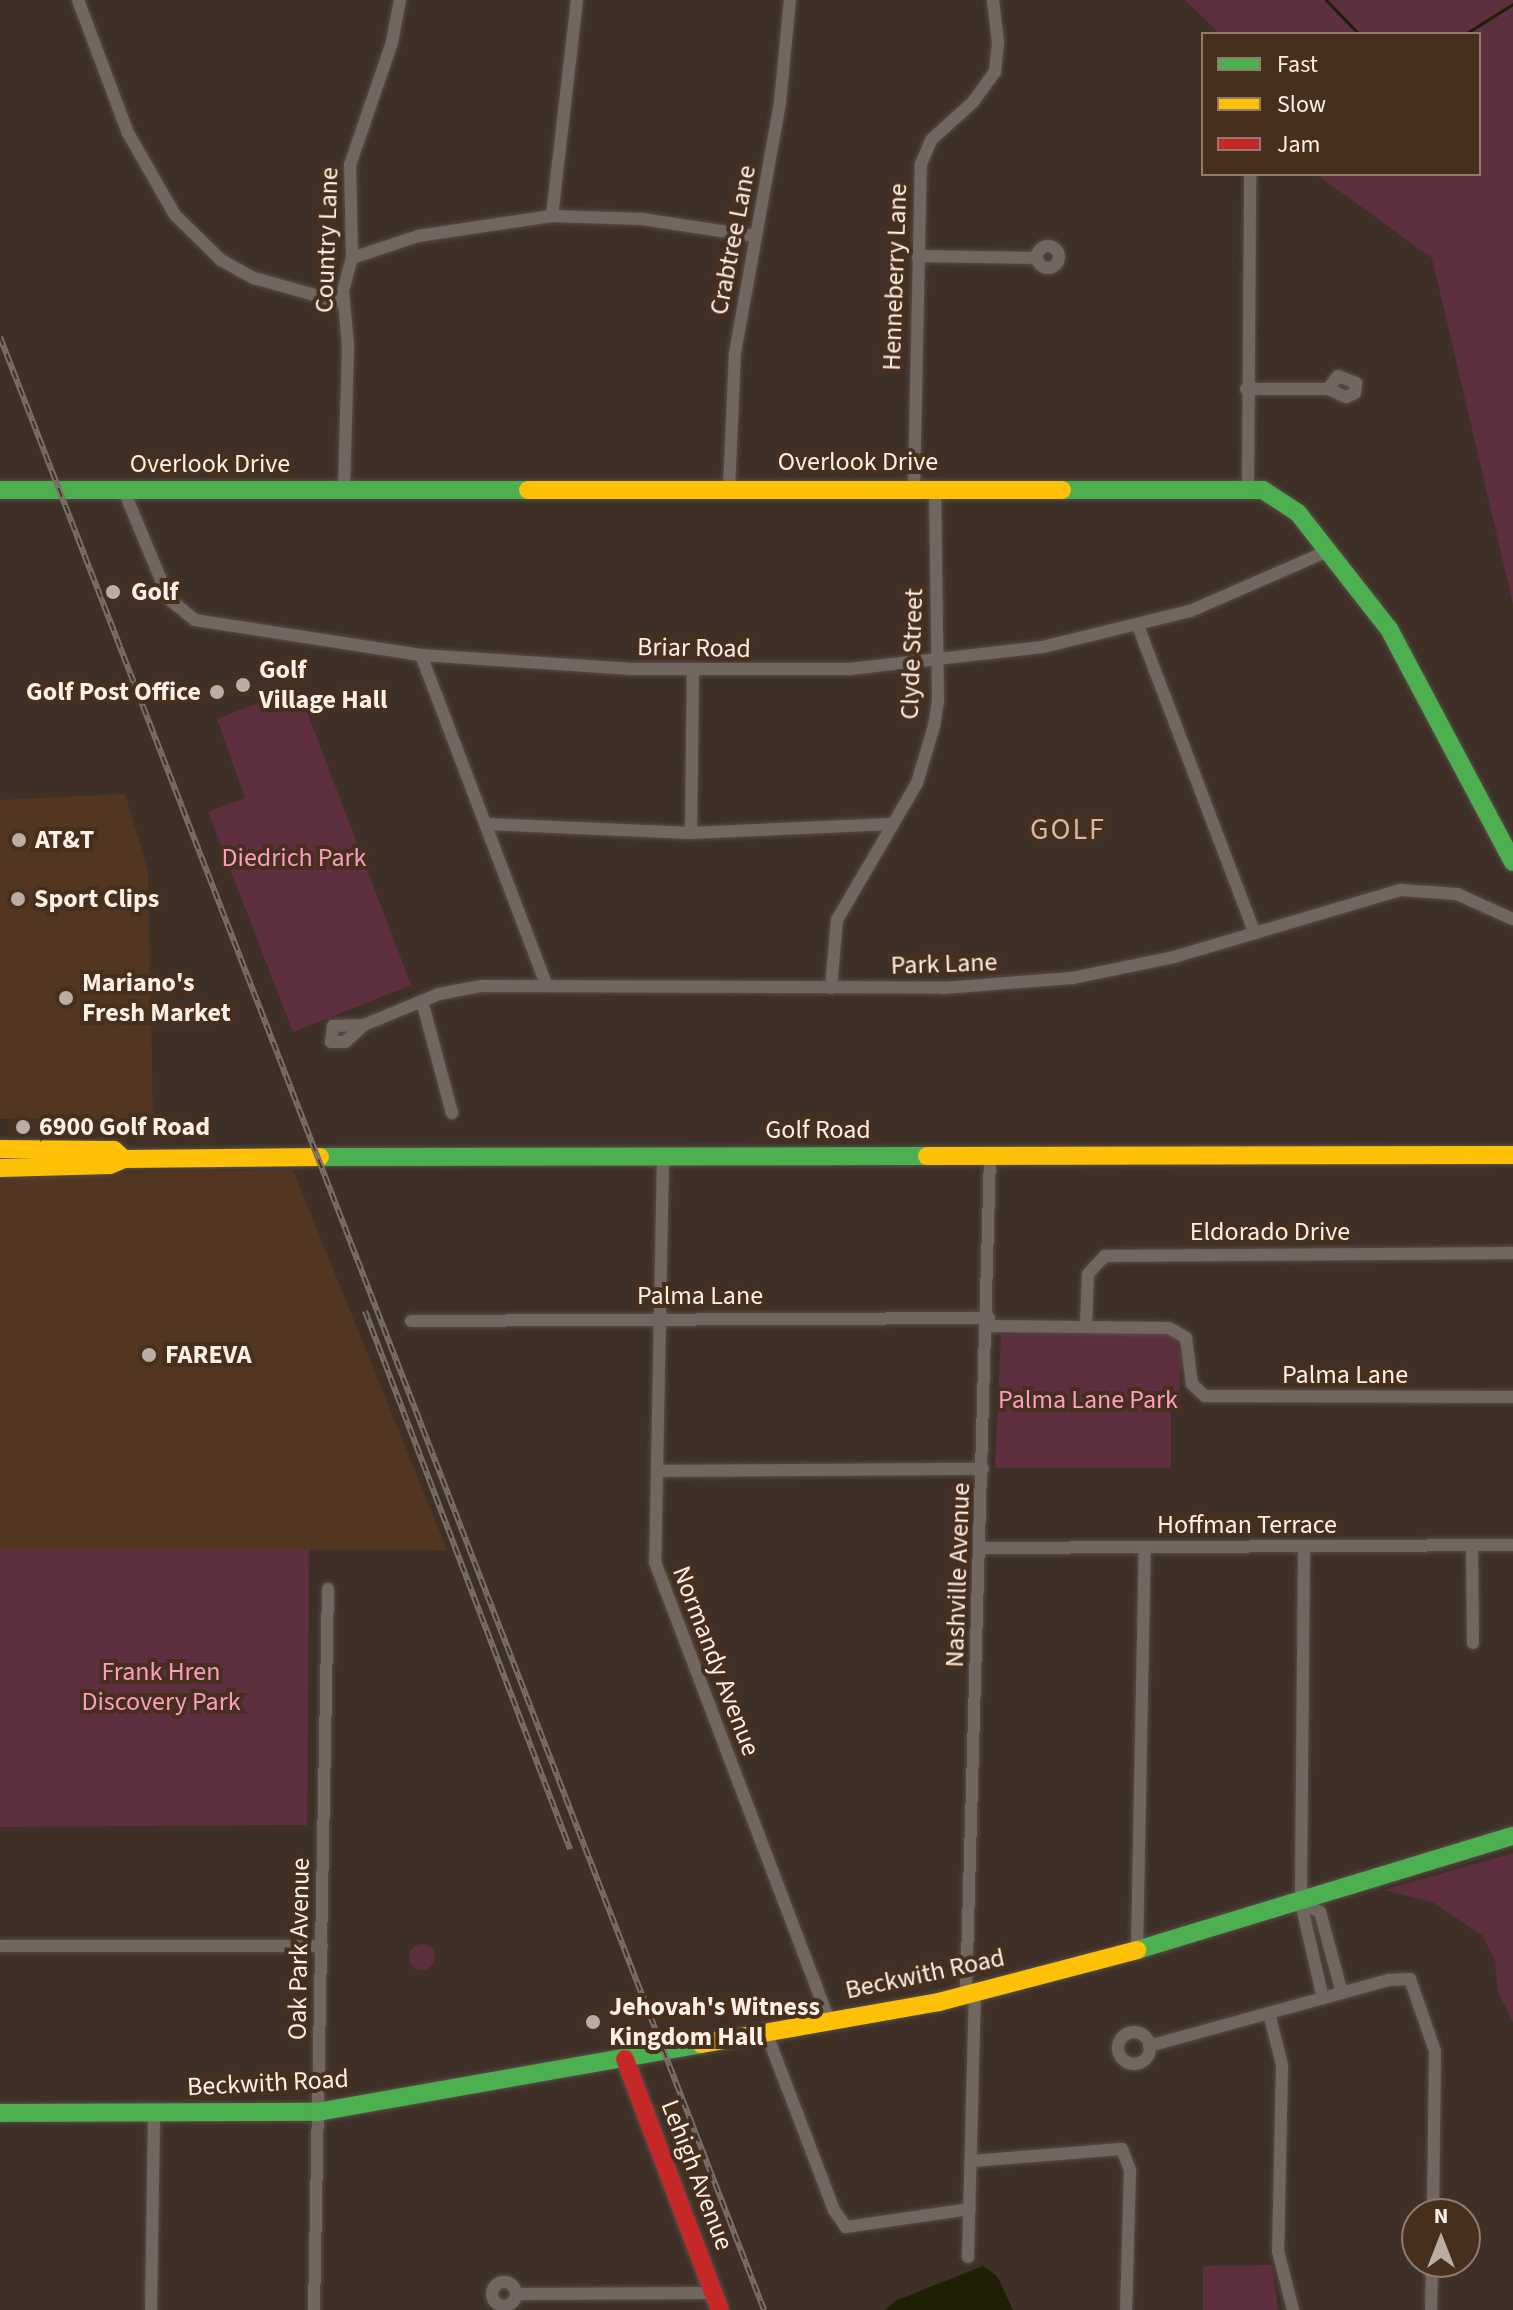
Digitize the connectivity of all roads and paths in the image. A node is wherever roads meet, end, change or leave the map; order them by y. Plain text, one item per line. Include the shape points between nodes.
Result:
1 (78, 0) edge
2 (400, 0) edge
3 (577, 0) edge
4 (790, 0) edge
5 (993, 0) edge
6 (1250, 176) edge
7 (552, 216) junction
8 (753, 236) junction
9 (917, 256) junction
10 (352, 258) junction
11 (1037, 258) dead end
12 (343, 303) junction
13 (1246, 389) junction
14 (1328, 389) dead end
15 (914, 488) junction
16 (935, 488) junction
17 (344, 489) junction
18 (729, 489) junction
19 (1248, 489) junction
20 (0, 490) edge
21 (124, 491) junction
22 (1328, 551) junction
23 (1138, 626) junction
24 (421, 655) junction
25 (938, 662) junction
26 (693, 671) junction
27 (486, 824) junction
28 (891, 824) junction
29 (691, 833) junction
30 (1513, 862) edge
31 (1513, 919) edge
32 (1255, 934) junction
33 (546, 984) junction
34 (831, 988) junction
35 (422, 1001) junction
36 (364, 1025) dead end
37 (452, 1113) dead end
38 (0, 1149) edge
39 (1513, 1155) edge
40 (990, 1156) junction
41 (663, 1157) junction
42 (124, 1159) junction
43 (0, 1168) edge
44 (1513, 1253) edge
45 (661, 1317) junction
46 (411, 1321) dead end
47 (989, 1322) junction
48 (1086, 1325) junction
49 (1513, 1397) edge
50 (983, 1469) junction
51 (658, 1471) junction
52 (1513, 1545) edge
53 (1304, 1546) junction
54 (1472, 1546) junction
55 (1145, 1547) junction
56 (981, 1548) junction
57 (328, 1589) dead end
58 (1473, 1643) dead end
59 (1513, 1836) edge
60 (1301, 1903) junction
61 (0, 1946) edge
62 (322, 1946) junction
63 (1137, 1950) junction
64 (1342, 1993) junction
65 (970, 1994) junction
66 (1323, 1998) junction
67 (1269, 2013) junction
68 (829, 2020) junction
69 (766, 2032) junction
70 (1149, 2046) dead end
71 (625, 2059) junction
72 (317, 2112) junction
73 (0, 2113) edge
74 (154, 2113) junction
75 (972, 2161) junction
76 (1433, 2198) edge
77 (970, 2209) junction
78 (968, 2257) dead end
79 (1432, 2278) edge
80 (516, 2294) dead end
81 (717, 2302) edge
82 (151, 2310) edge
83 (314, 2310) edge
84 (1126, 2310) edge
85 (1293, 2310) edge
86 (1431, 2310) edge

1 - 12 street via 128,133 175,215 221,260 254,278
2 - 10 street, Country Lane via 395,31 350,165
3 - 7 street
4 - 8 street, Crabtree Lane via 780,103
5 - 9 street, Henneberry Lane via 995,72 925,151 918,179
6 - 13 street
7 - 8 street via 642,219
7 - 10 street via 418,236
8 - 18 street, Crabtree Lane via 735,353
9 - 11 street
9 - 15 street, Henneberry Lane
10 - 12 street, Country Lane
12 - 17 street, Country Lane
13 - 14 street
13 - 19 street
15 - 16 street, Overlook Drive
15 - 18 street, Overlook Drive
16 - 19 street, Overlook Drive
16 - 25 street, Clyde Street
17 - 18 street, Overlook Drive
17 - 21 street, Overlook Drive
19 - 22 street, Overlook Drive via 1280,496
20 - 21 street, Overlook Drive
21 - 24 street, Briar Road via 169,599 184,615 241,630
22 - 23 street, Briar Road via 1247,590
22 - 30 street, Overlook Drive via 1410,663
23 - 25 street, Briar Road
23 - 32 street
24 - 26 street, Briar Road
24 - 27 street
25 - 26 street, Briar Road
25 - 28 street, Clyde Street via 938,702 928,752 910,796
26 - 29 street
27 - 29 street
27 - 33 street
28 - 29 street
28 - 34 street, Clyde Street via 837,920
31 - 32 street, Park Lane via 1478,901 1421,889 1375,895
32 - 34 street, Park Lane via 1073,978 943,988
33 - 34 street, Park Lane
33 - 35 street, Park Lane via 459,989
35 - 36 street, Park Lane
35 - 37 street
38 - 42 street, Golf Road via 114,1150
39 - 40 street, Golf Road
40 - 41 street, Golf Road
40 - 47 street, Nashville Avenue
41 - 42 street, Golf Road
41 - 45 street, Normandy Avenue
42 - 43 street, Golf Road via 110,1165
44 - 48 street, Eldorado Drive via 1105,1256 1088,1274
45 - 46 street, Palma Lane
45 - 47 street, Palma Lane
45 - 51 street, Normandy Avenue
47 - 48 street, Palma Lane
47 - 50 street, Nashville Avenue
48 - 49 street, Palma Lane via 1179,1331 1191,1350 1193,1389 1205,1396
50 - 51 street
50 - 56 street, Nashville Avenue
51 - 68 street, Normandy Avenue via 658,1576
52 - 54 street, Hoffman Terrace
53 - 54 street, Hoffman Terrace
53 - 55 street, Hoffman Terrace
53 - 60 street
54 - 58 street
55 - 56 street, Hoffman Terrace
55 - 63 street
56 - 65 street, Nashville Avenue
57 - 62 street, Oak Park Avenue
59 - 60 street, Beckwith Road
60 - 63 street, Beckwith Road
60 - 64 street via 1320,1912
60 - 66 street
61 - 62 street
62 - 72 street, Oak Park Avenue
63 - 65 street, Beckwith Road
64 - 66 street
64 - 76 street via 1410,1979 1435,2051
65 - 68 street, Beckwith Road
65 - 75 street, Nashville Avenue
66 - 67 street
67 - 70 street
67 - 85 street via 1282,2065 1278,2251
68 - 69 street, Beckwith Road
69 - 71 street, Beckwith Road
69 - 77 street via 834,2210 846,2227
71 - 72 street, Beckwith Road
71 - 81 street, Lehigh Avenue
72 - 74 street, Beckwith Road
72 - 83 street, Oak Park Avenue
73 - 74 street, Beckwith Road
74 - 82 street
75 - 77 street, Nashville Avenue
75 - 84 street via 1116,2146 1128,2154
77 - 78 street, Nashville Avenue
79 - 86 street
80 - 81 street

